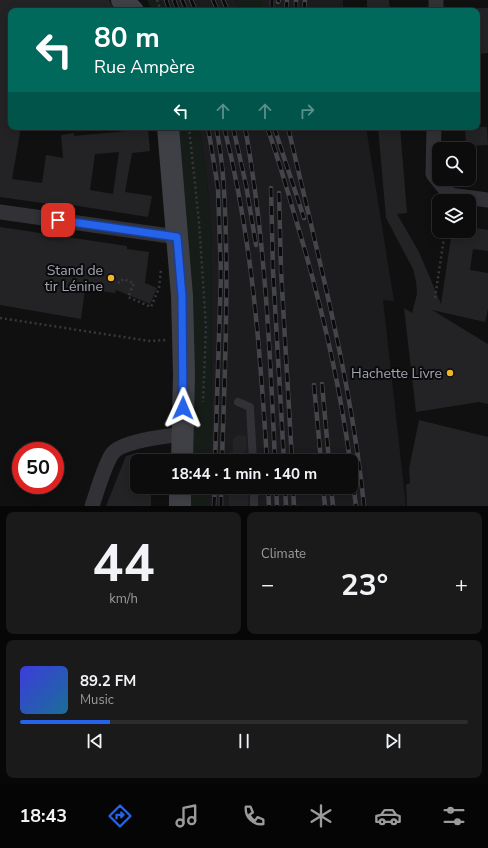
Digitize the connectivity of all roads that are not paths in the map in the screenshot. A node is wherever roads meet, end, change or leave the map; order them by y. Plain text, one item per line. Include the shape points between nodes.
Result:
1 (122, 0) edge
2 (130, 8) edge
3 (168, 130) edge
4 (434, 130) edge
5 (488, 200) edge
6 (0, 212) edge
7 (177, 237) junction
8 (238, 402) dead end
9 (183, 434) junction
10 (182, 454) edge
11 (253, 454) edge
12 (180, 494) edge
13 (254, 494) edge
14 (92, 506) edge
15 (180, 506) edge
16 (254, 506) edge

1 - 2 main road
3 - 7 main road
4 - 5 street via 433,174 450,194
6 - 7 street
7 - 9 main road via 182,296
8 - 11 lane via 250,407
9 - 10 main road
9 - 14 street via 151,439 122,447 113,453
12 - 15 main road
13 - 16 lane

